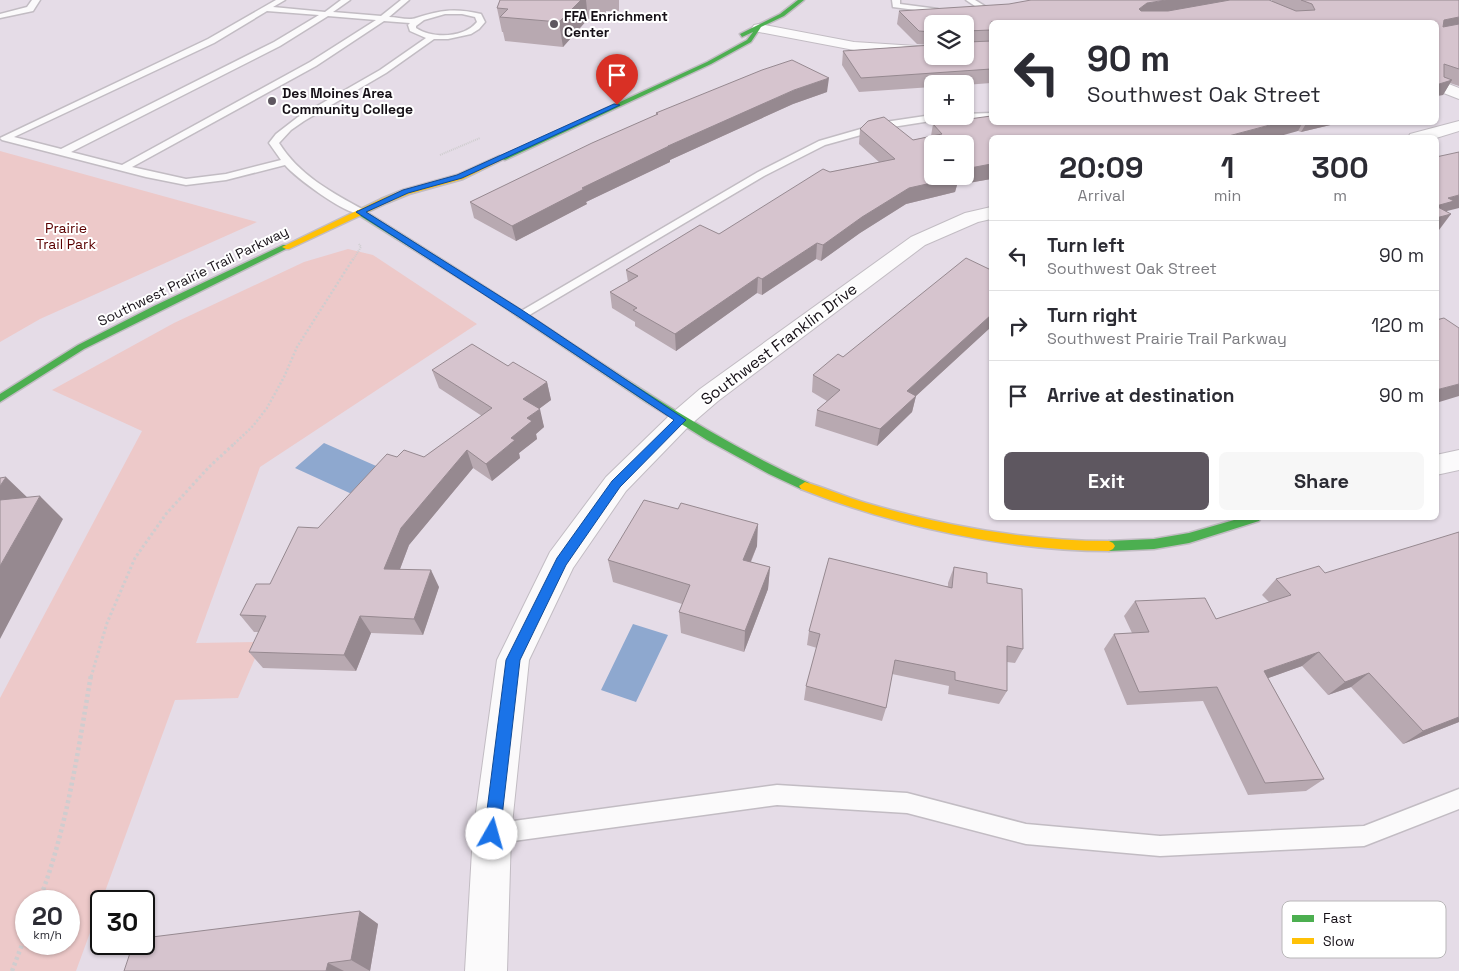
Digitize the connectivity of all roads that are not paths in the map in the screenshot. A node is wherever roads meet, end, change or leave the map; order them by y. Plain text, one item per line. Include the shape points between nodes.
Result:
1 (36, 0) edge
2 (281, 0) edge
3 (346, 0) edge
4 (406, 0) edge
5 (786, 0) edge
6 (801, 0) edge
7 (896, 0) edge
8 (970, 0) edge
9 (461, 1) edge
10 (266, 9) junction
11 (965, 10) edge
12 (946, 11) edge
13 (454, 12) junction
14 (327, 14) junction
15 (0, 16) edge
16 (384, 19) junction
17 (771, 19) junction
18 (416, 22) junction
19 (759, 28) junction
20 (432, 36) junction
21 (924, 50) edge
22 (1439, 85) edge
23 (630, 86) dead end
24 (1459, 94) edge
25 (989, 116) edge
26 (1459, 126) edge
27 (1427, 135) edge
28 (63, 152) junction
29 (285, 162) junction
30 (124, 168) junction
31 (437, 172) dead end
32 (406, 192) junction
33 (360, 212) junction
34 (989, 213) edge
35 (522, 314) junction
36 (0, 399) edge
37 (680, 420) junction
38 (1459, 460) edge
39 (1439, 464) edge
40 (1248, 520) edge
41 (1459, 799) edge
42 (492, 834) junction
43 (486, 971) edge

1 - 15 lane via 30,9
2 - 10 lane
3 - 14 lane
4 - 16 lane
5 - 17 street, Southwest Prairie Trail Parkway
6 - 17 street, Southwest Prairie Trail Parkway
7 - 12 lane via 896,5 908,8
8 - 11 lane via 987,7
9 - 13 lane
10 - 14 lane
10 - 28 lane via 211,40 5,138
13 - 18 lane via 428,16
13 - 20 lane via 474,14 481,19 480,25 457,35
14 - 16 lane
14 - 28 lane via 278,44
16 - 18 lane
16 - 30 lane via 313,64
17 - 19 street, Southwest Prairie Trail Parkway
18 - 20 lane via 412,25 416,33
19 - 21 street via 854,46
19 - 23 street, Southwest Prairie Trail Parkway
19 - 32 street, Southwest Prairie Trail Parkway via 749,41 709,63 460,177
20 - 29 lane via 396,63 276,137 274,143
22 - 24 street
25 - 35 lane via 938,117 885,125 822,143 762,174
26 - 27 street
28 - 30 lane
29 - 30 lane via 226,177 186,182
29 - 33 lane via 310,183
31 - 32 street, Southwest Prairie Trail Parkway
32 - 33 street, Southwest Prairie Trail Parkway
33 - 35 street
33 - 36 street, Southwest Prairie Trail Parkway via 81,347
34 - 37 street, Southwest Franklin Drive via 972,217 918,241 709,395
35 - 37 street
37 - 40 street via 769,470 825,494 937,526 1038,544 1112,548 1181,540
37 - 42 street, Southwest Franklin Drive via 616,484 561,562 513,660
38 - 39 street
41 - 42 lane via 1364,836 1160,846 1026,834 907,803 777,795
42 - 43 street, Southwest Franklin Drive

